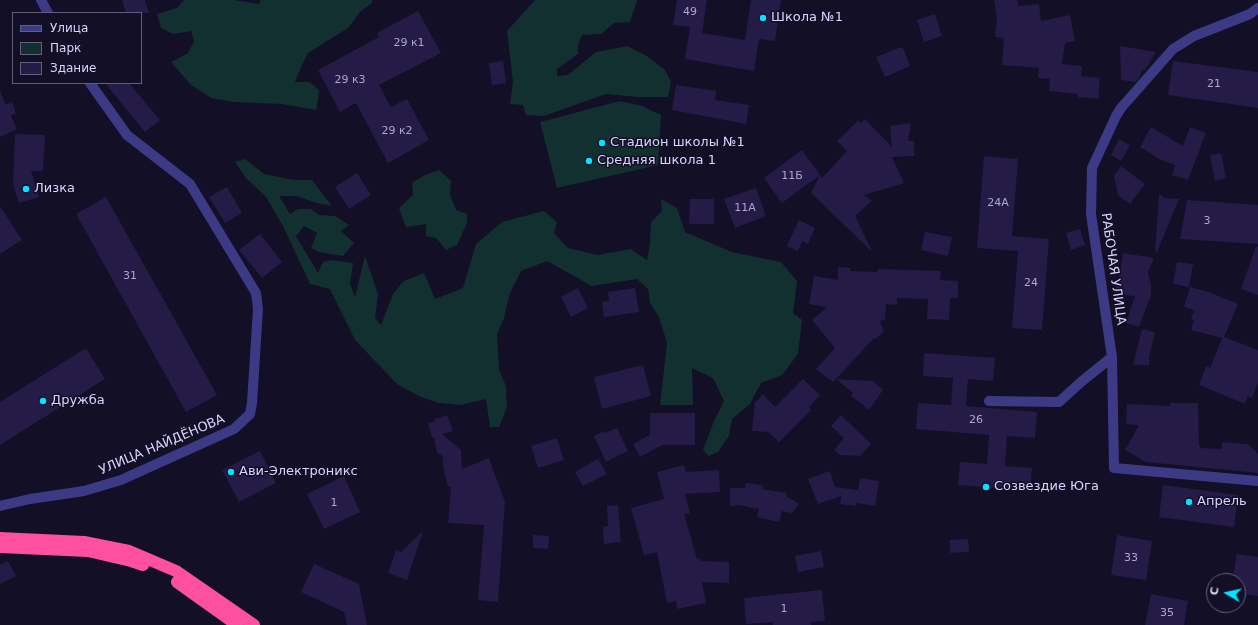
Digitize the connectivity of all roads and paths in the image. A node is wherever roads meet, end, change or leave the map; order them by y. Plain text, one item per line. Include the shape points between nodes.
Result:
1 (41, 0) edge
2 (1258, 8) edge
3 (47, 12) edge
4 (91, 84) edge
5 (1112, 357) junction
6 (989, 401) dead end
7 (1258, 481) edge
8 (0, 506) edge
9 (0, 538) edge
10 (0, 547) edge
11 (237, 625) edge
12 (254, 625) edge

1 - 3 street
2 - 5 street, РАБОЧАЯ УЛИЦА via 1250,14 1194,36 1173,49 1116,116 1092,168 1091,214
4 - 8 street, УЛИЦА НАЙДЁНОВА via 127,135 190,184 256,293 258,309 250,414 234,429 121,480 84,490
5 - 6 street via 1059,402
5 - 7 street, РАБОЧАЯ УЛИЦА via 1114,468
9 - 12 highway via 84,542 129,551 176,571
10 - 11 highway via 88,551 131,561 164,573

